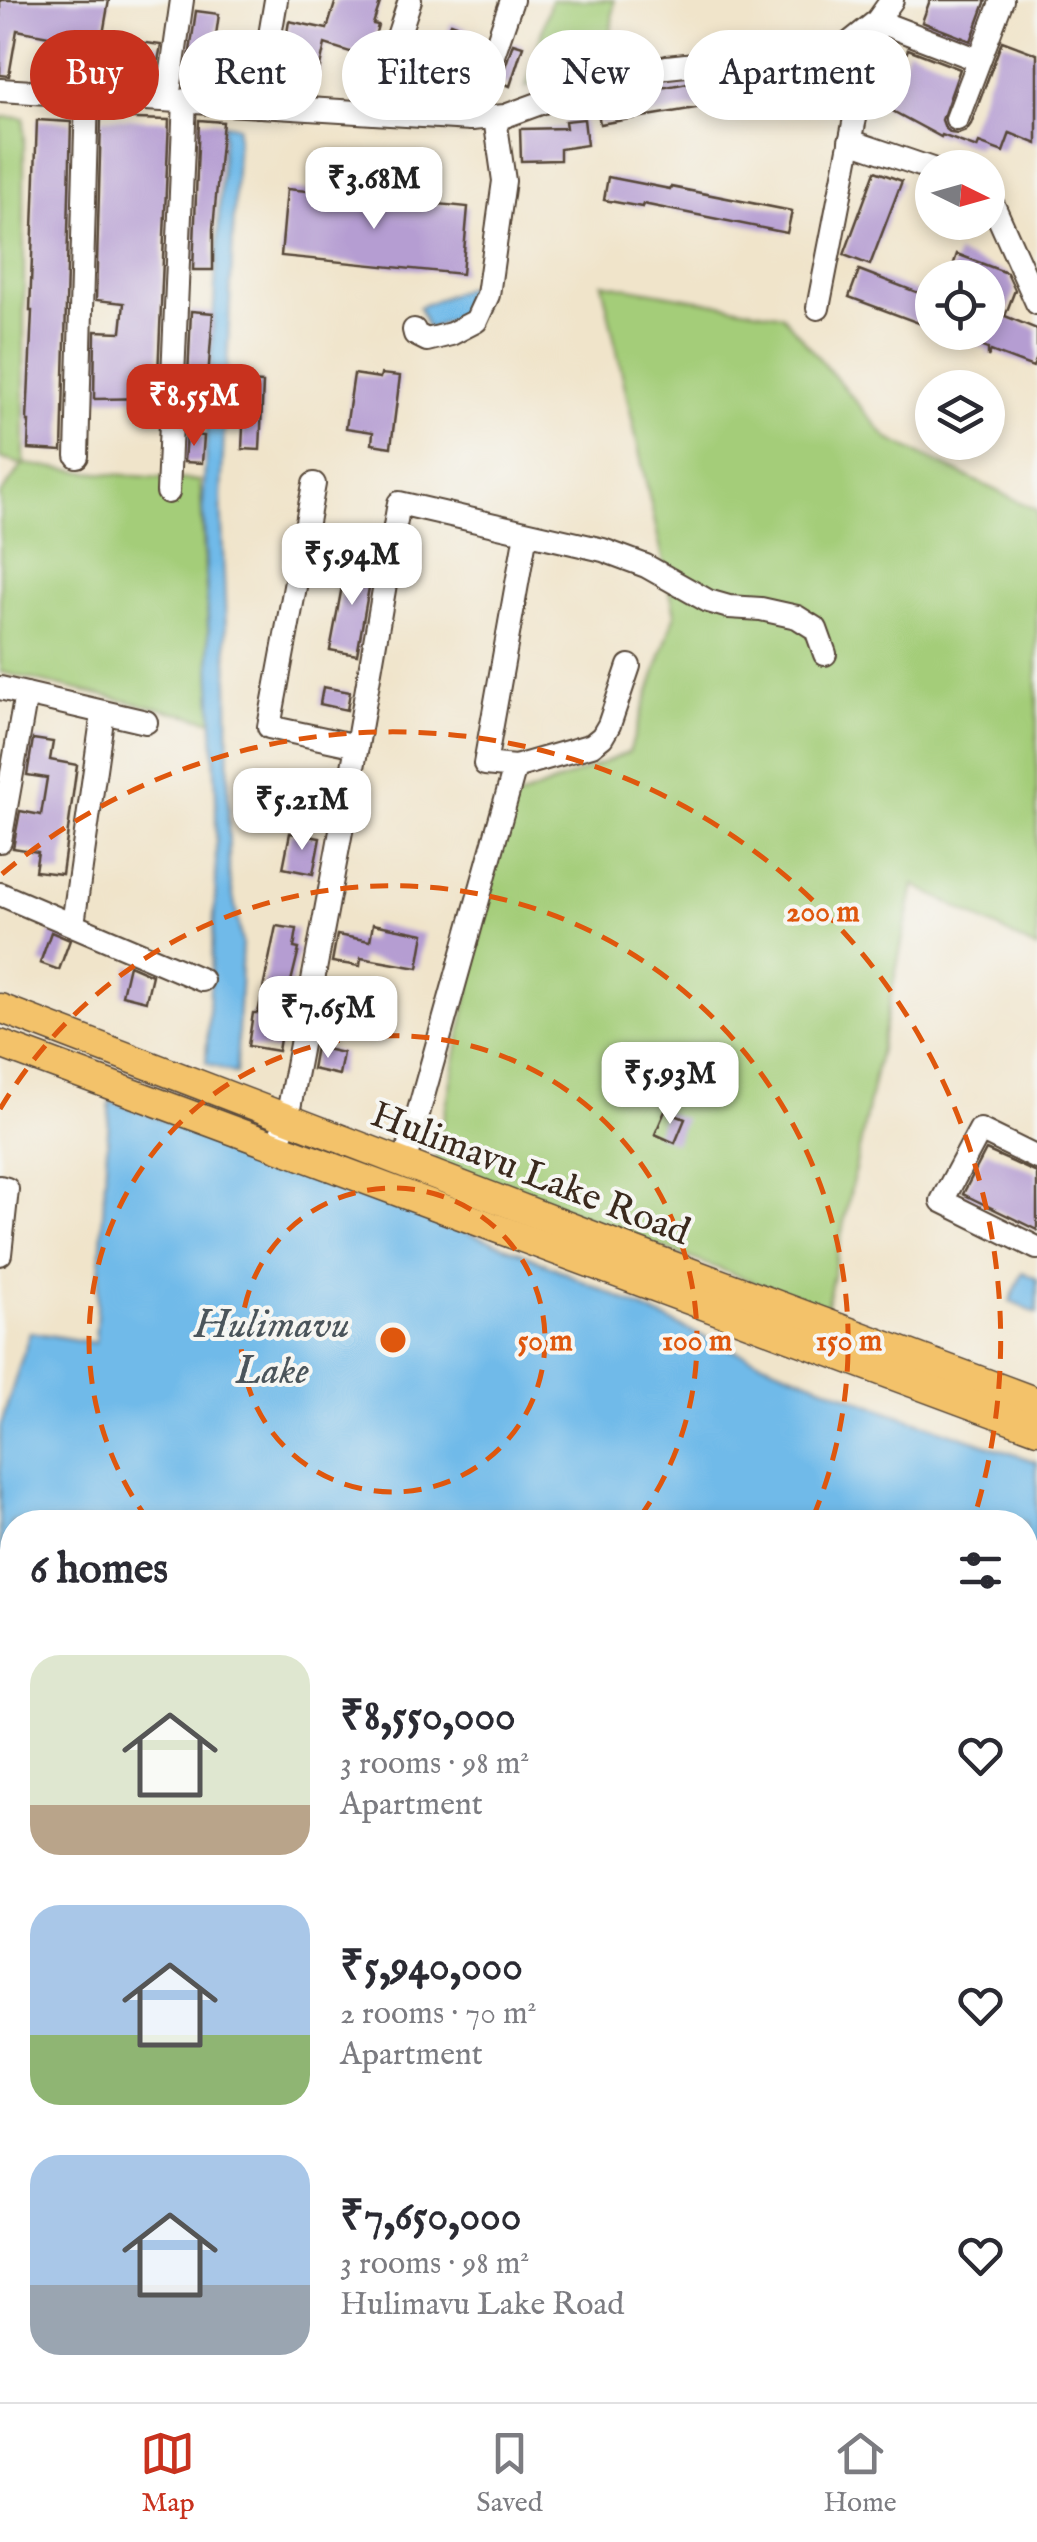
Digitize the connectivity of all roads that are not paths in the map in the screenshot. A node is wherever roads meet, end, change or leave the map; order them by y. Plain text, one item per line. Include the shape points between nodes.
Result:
1 (182, 0) edge
2 (276, 0) edge
3 (410, 0) edge
4 (512, 0) edge
5 (892, 0) edge
6 (1002, 0) edge
7 (876, 21) junction
8 (271, 30) edge
9 (400, 30) edge
10 (505, 30) edge
11 (980, 60) junction
12 (0, 90) edge
13 (30, 91) edge
14 (159, 99) edge
15 (176, 100) junction
16 (179, 100) edge
17 (506, 111) edge
18 (957, 119) dead end
19 (86, 120) edge
20 (484, 120) edge
21 (850, 141) junction
22 (915, 162) edge
23 (1005, 232) edge
24 (1037, 303) edge
25 (818, 308) dead end
26 (414, 330) dead end
27 (77, 456) dead end
28 (314, 484) dead end
29 (168, 492) dead end
30 (526, 533) junction
31 (825, 654) dead end
32 (629, 666) dead end
33 (0, 688) edge
34 (26, 694) junction
35 (102, 712) junction
36 (146, 722) dead end
37 (357, 746) junction
38 (515, 767) junction
39 (0, 840) edge
40 (0, 894) edge
41 (73, 924) junction
42 (202, 980) dead end
43 (0, 1008) edge
44 (0, 1044) edge
45 (287, 1119) junction
46 (276, 1146) junction
47 (1037, 1158) edge
48 (404, 1164) junction
49 (0, 1187) edge
50 (1037, 1248) edge
51 (0, 1254) edge
52 (1037, 1402) edge
53 (1037, 1429) edge

1 - 15 street
2 - 8 street
3 - 9 street
4 - 10 street
5 - 7 street
6 - 11 street
7 - 11 street
7 - 17 street via 837,53 667,67
7 - 21 street
11 - 18 street
12 - 13 street
14 - 15 street
15 - 16 street
15 - 29 street
19 - 27 street
20 - 26 street via 504,181 488,296 476,320 452,334 427,340
21 - 22 street
21 - 25 street
23 - 24 street
28 - 37 street via 269,727
30 - 31 street via 646,566 708,601 797,617 816,629
30 - 37 street via 399,504
30 - 38 street via 485,764
32 - 38 street via 609,725 592,746
33 - 34 street
34 - 35 street
34 - 39 street
35 - 36 street
35 - 41 street
37 - 45 street
38 - 48 street
40 - 41 street
41 - 42 street
43 - 45 main road, Hulimavu Lake Road
44 - 46 main road, Hulimavu Lake Road
45 - 46 street
45 - 48 main road, Hulimavu Lake Road
46 - 53 main road, Hulimavu Lake Road
47 - 50 street via 980,1130 942,1201
48 - 52 main road, Hulimavu Lake Road
49 - 51 street via 6,1189

